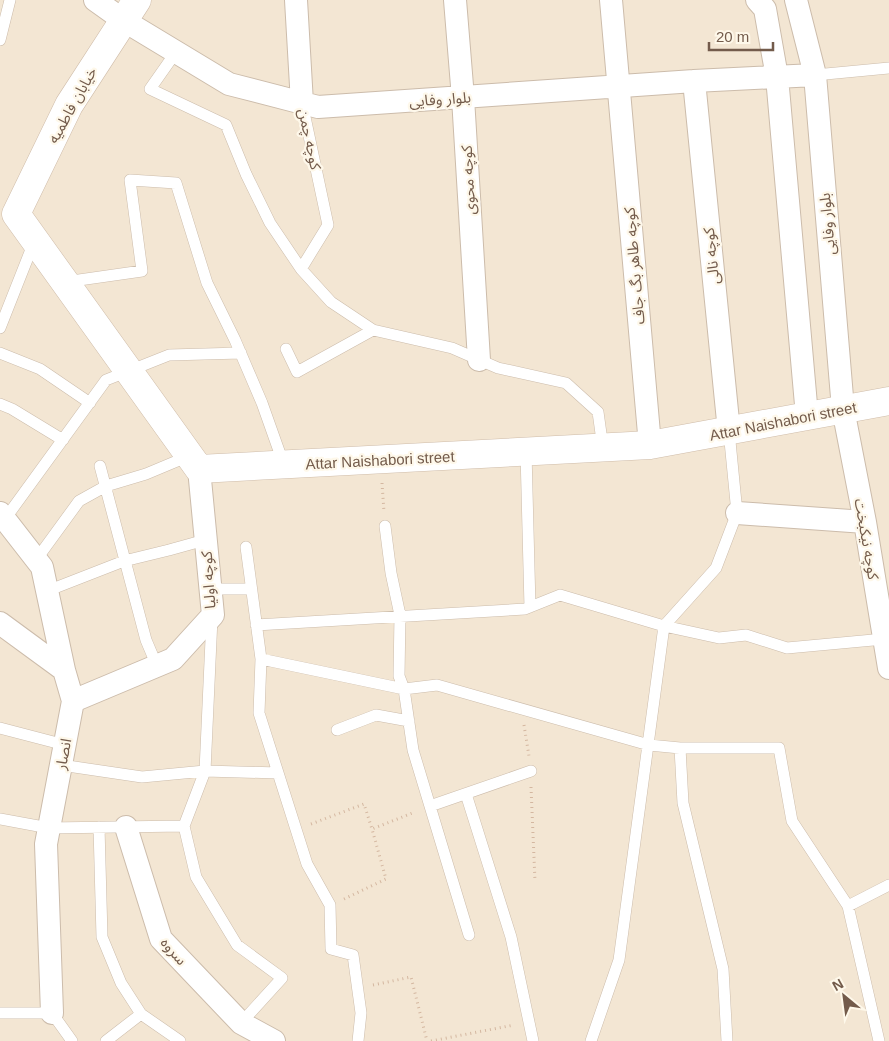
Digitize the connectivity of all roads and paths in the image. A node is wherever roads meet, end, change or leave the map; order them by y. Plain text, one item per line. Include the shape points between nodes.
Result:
1 (10, 0) edge
2 (95, 0) edge
3 (296, 0) edge
4 (456, 0) edge
5 (611, 0) edge
6 (757, 0) edge
7 (796, 0) edge
8 (130, 10) edge
9 (0, 40) edge
10 (176, 52) junction
11 (889, 68) edge
12 (814, 75) junction
13 (777, 77) junction
14 (694, 81) junction
15 (618, 88) junction
16 (463, 98) junction
17 (302, 103) junction
18 (8, 211) edge
19 (35, 240) junction
20 (301, 269) junction
21 (64, 282) junction
22 (0, 328) edge
23 (373, 330) junction
24 (286, 349) dead end
25 (0, 353) edge
26 (241, 353) junction
27 (479, 360) junction
28 (129, 372) junction
29 (889, 401) edge
30 (90, 402) junction
31 (0, 404) edge
32 (843, 409) junction
33 (807, 416) junction
34 (729, 431) junction
35 (63, 440) junction
36 (650, 445) junction
37 (603, 448) junction
38 (526, 452) junction
39 (380, 460) junction
40 (194, 462) junction
41 (284, 465) junction
42 (100, 466) dead end
43 (106, 486) junction
44 (736, 513) junction
45 (3, 516) edge
46 (865, 522) junction
47 (385, 526) joint
48 (205, 540) junction
49 (246, 547) dead end
50 (36, 560) junction
51 (124, 561) junction
52 (882, 583) edge
53 (210, 589) junction
54 (251, 589) junction
55 (47, 591) junction
56 (530, 607) junction
57 (212, 615) junction
58 (400, 616) junction
59 (0, 623) edge
60 (256, 625) junction
61 (664, 626) junction
62 (884, 639) junction
63 (261, 659) junction
64 (157, 666) junction
65 (889, 668) edge
66 (64, 670) junction
67 (404, 689) junction
68 (73, 701) junction
69 (522, 708) junction
70 (409, 720) junction
71 (0, 728) edge
72 (337, 730) dead end
73 (649, 745) junction
74 (680, 748) junction
75 (63, 755) junction
76 (205, 771) junction
77 (531, 771) junction
78 (278, 773) junction
79 (466, 794) junction
80 (430, 806) junction
81 (0, 819) edge
82 (184, 826) junction
83 (99, 827) junction
84 (126, 827) junction
85 (49, 828) junction
86 (372, 829) junction
87 (296, 830) junction
88 (535, 881) dead end
89 (889, 885) edge
90 (330, 905) junction
91 (848, 906) junction
92 (469, 935) dead end
93 (358, 989) junction
94 (0, 1013) edge
95 (52, 1013) junction
96 (141, 1014) junction
97 (529, 1022) junction
98 (240, 1023) junction
99 (72, 1041) edge
100 (106, 1041) edge
101 (180, 1041) edge
102 (274, 1041) edge
103 (358, 1041) edge
104 (427, 1041) edge
105 (431, 1041) edge
106 (532, 1041) edge
107 (591, 1041) edge
108 (726, 1041) edge
109 (879, 1041) edge

1 - 9 lane
2 - 8 street, بلوار وفایی
3 - 17 street, کوچه چمن
4 - 16 street, کوچه محوی
5 - 15 street, کوچه طاهر بگ جاف
6 - 13 street via 764,9
7 - 12 street
8 - 10 street, بلوار وفایی
8 - 18 street, خیابان فاطمیه via 69,104
10 - 17 street, بلوار وفایی via 229,84
10 - 20 lane via 150,89 226,124 270,222
11 - 12 lane
12 - 13 street, بلوار وفایی
12 - 32 street, بلوار وفایی
13 - 14 street, بلوار وفایی
13 - 33 street
14 - 15 street, بلوار وفایی
14 - 34 street, کوچه نالی
15 - 16 street, بلوار وفایی
15 - 36 street, کوچه طاهر بگ جاف
16 - 17 street, بلوار وفایی via 318,107
16 - 27 street, کوچه محوی
17 - 20 lane, کوچه چمن via 328,225
18 - 19 street
19 - 21 street
19 - 22 lane
20 - 23 lane via 331,302
21 - 26 lane via 142,271 130,180 176,183 207,283
21 - 28 street
23 - 24 lane via 297,372
23 - 27 lane via 452,348
25 - 30 lane via 40,370
26 - 28 lane via 169,355
26 - 41 lane
27 - 37 lane via 498,368 566,383 598,412
28 - 30 lane via 106,380
28 - 40 street
29 - 32 street, Attar Naishabori street
30 - 35 lane
31 - 35 lane
32 - 33 street, Attar Naishabori street
32 - 46 street, کوچه نیکبخت
33 - 34 street, Attar Naishabori street
34 - 36 street, Attar Naishabori street
34 - 44 lane
35 - 45 lane
36 - 37 street, Attar Naishabori street
37 - 38 street, Attar Naishabori street
38 - 39 street, Attar Naishabori street
38 - 56 lane
39 - 41 street, Attar Naishabori street
39 - 47 path
40 - 41 street, Attar Naishabori street
40 - 43 lane
40 - 48 street, کوچه اولیا
42 - 43 lane
43 - 50 lane via 79,501
43 - 51 lane
44 - 46 street
44 - 61 lane via 716,568
45 - 50 street, انصار
46 - 52 street, کوچه نیکبخت
47 - 58 lane
48 - 51 lane
48 - 53 street, کوچه اولیا
49 - 54 lane
50 - 55 street, انصار via 42,568
51 - 55 lane
51 - 64 lane via 146,640
52 - 62 street, کوچه نیکبخت
53 - 54 lane
53 - 57 street, کوچه اولیا
54 - 60 lane
55 - 66 street, انصار
56 - 58 lane
56 - 61 lane via 560,595
57 - 64 street, کوچه اولیا via 173,659
57 - 76 lane
58 - 60 lane
58 - 67 lane via 399,676
59 - 66 street
60 - 63 lane
61 - 62 lane via 719,638 746,634 787,648
61 - 73 lane
62 - 65 street, کوچه نیکبخت
63 - 67 lane
63 - 78 lane via 259,713
64 - 68 street, کوچه اولیا
66 - 68 street, انصار
67 - 69 lane via 437,685
67 - 70 lane
68 - 75 street, انصار
69 - 73 lane
69 - 77 path
70 - 72 lane via 376,715
70 - 80 lane via 413,750
71 - 75 lane
73 - 74 lane
73 - 107 lane via 619,960
74 - 91 lane via 779,748 792,821
74 - 108 lane via 683,803 723,969
75 - 76 lane via 142,777
75 - 85 street, انصار
76 - 78 lane
76 - 82 lane
77 - 79 lane
77 - 88 path
78 - 87 lane
79 - 80 lane
79 - 97 lane via 511,937
80 - 86 path
80 - 92 lane
81 - 85 lane
82 - 84 lane
82 - 98 lane via 196,878 237,945 282,978
83 - 84 lane
83 - 85 lane
83 - 96 lane via 102,937 121,983
84 - 98 street, سروه via 161,939
85 - 95 street, انصار via 46,844
86 - 87 path via 364,804
86 - 90 path via 386,879
87 - 90 lane via 306,864
89 - 91 lane
90 - 93 lane via 331,949 353,955
91 - 109 lane
93 - 103 lane via 361,1013
93 - 104 path via 411,977
94 - 95 lane
95 - 99 lane
96 - 100 lane
96 - 101 lane
97 - 105 path
97 - 106 lane
98 - 102 street, سروه

